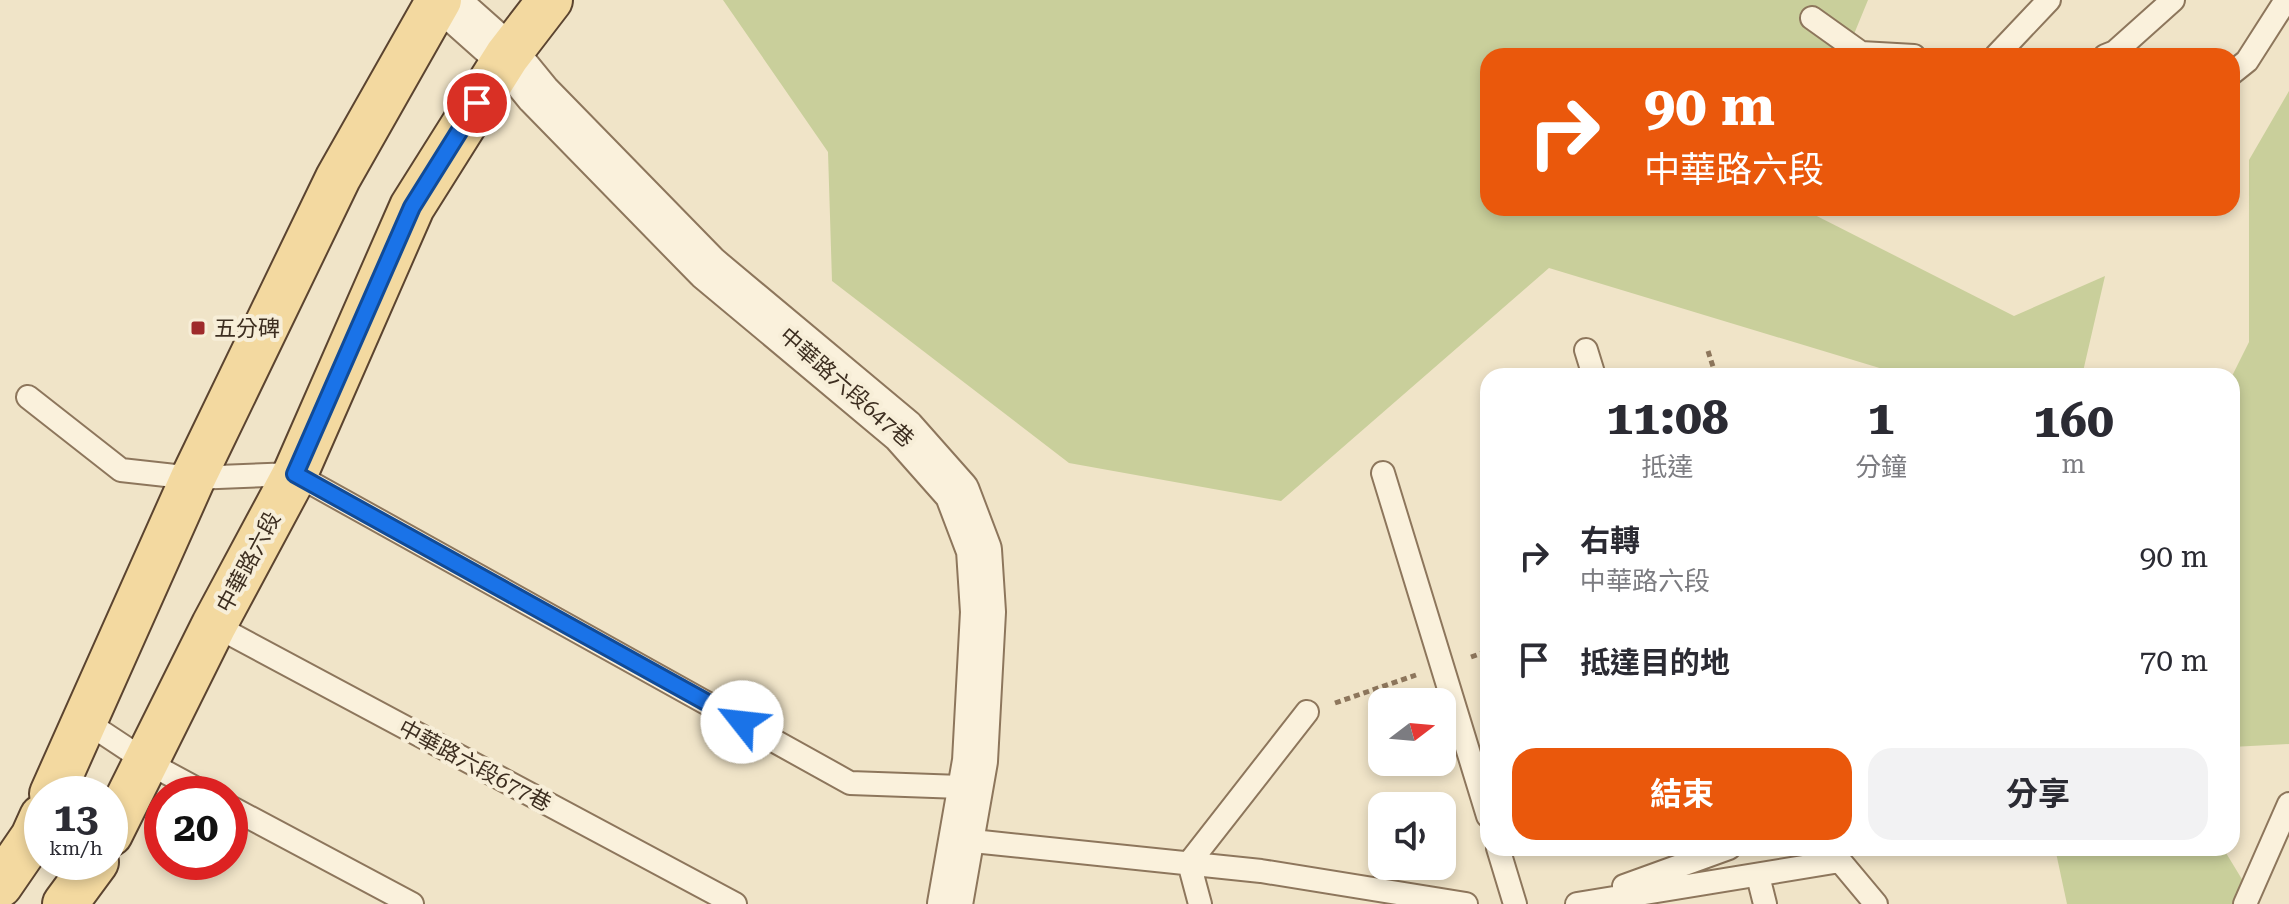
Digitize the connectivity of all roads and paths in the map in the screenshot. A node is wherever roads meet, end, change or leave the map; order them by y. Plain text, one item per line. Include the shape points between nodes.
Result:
1 (442, 0) edge
2 (550, 0) edge
3 (2049, 0) edge
4 (2173, 0) edge
5 (2286, 0) edge
6 (1812, 18) dead end
7 (1854, 48) edge
8 (2004, 48) edge
9 (2119, 48) edge
10 (507, 56) junction
11 (2240, 67) edge
12 (1586, 350) dead end
13 (1708, 351) dead end
14 (1592, 368) edge
15 (1713, 368) edge
16 (28, 397) dead end
17 (1383, 473) dead end
18 (295, 474) junction
19 (193, 478) junction
20 (214, 625) junction
21 (1480, 654) edge
22 (1442, 666) junction
23 (1307, 712) joint
24 (85, 721) junction
25 (147, 762) junction
26 (60, 776) edge
27 (173, 776) edge
28 (1480, 790) edge
29 (971, 792) junction
30 (128, 799) edge
31 (2289, 804) edge
32 (248, 817) edge
33 (963, 840) junction
34 (24, 850) edge
35 (1500, 856) edge
36 (1707, 856) edge
37 (1189, 863) junction
38 (1758, 876) junction
39 (83, 880) edge
40 (0, 885) edge
41 (65, 904) edge
42 (412, 904) edge
43 (735, 904) edge
44 (950, 904) edge
45 (1200, 904) edge
46 (1466, 904) edge
47 (1515, 904) edge
48 (1558, 904) edge
49 (1576, 904) edge
50 (1765, 904) edge
51 (1876, 904) edge
52 (2245, 904) edge

1 - 10 street, 中華路六段647巷
1 - 19 main road via 338,178
2 - 10 main road, 中華路六段
3 - 8 lane
4 - 9 lane
5 - 11 lane
6 - 7 lane
10 - 18 main road, 中華路六段 via 412,207
10 - 29 street, 中華路六段647巷 via 708,268 903,431 957,492 979,550 983,612
12 - 14 lane
13 - 15 path
16 - 19 lane via 121,470
17 - 22 lane
18 - 19 lane
18 - 20 main road, 中華路六段
18 - 29 lane via 850,783 961,787
19 - 24 main road
20 - 25 main road, 中華路六段
20 - 43 lane, 中華路六段677巷
21 - 22 path
22 - 23 path
22 - 28 lane
23 - 37 lane
24 - 25 lane
24 - 26 main road
25 - 27 lane
25 - 30 main road, 中華路六段
29 - 33 street, 中華路六段647巷
31 - 52 lane
32 - 42 lane
33 - 37 lane
33 - 44 street, 中華路六段647巷
34 - 40 main road
35 - 47 lane
36 - 49 lane
37 - 45 lane
37 - 46 lane
38 - 49 lane
38 - 50 lane
38 - 51 lane via 1840,861
39 - 41 main road
48 - 49 lane

